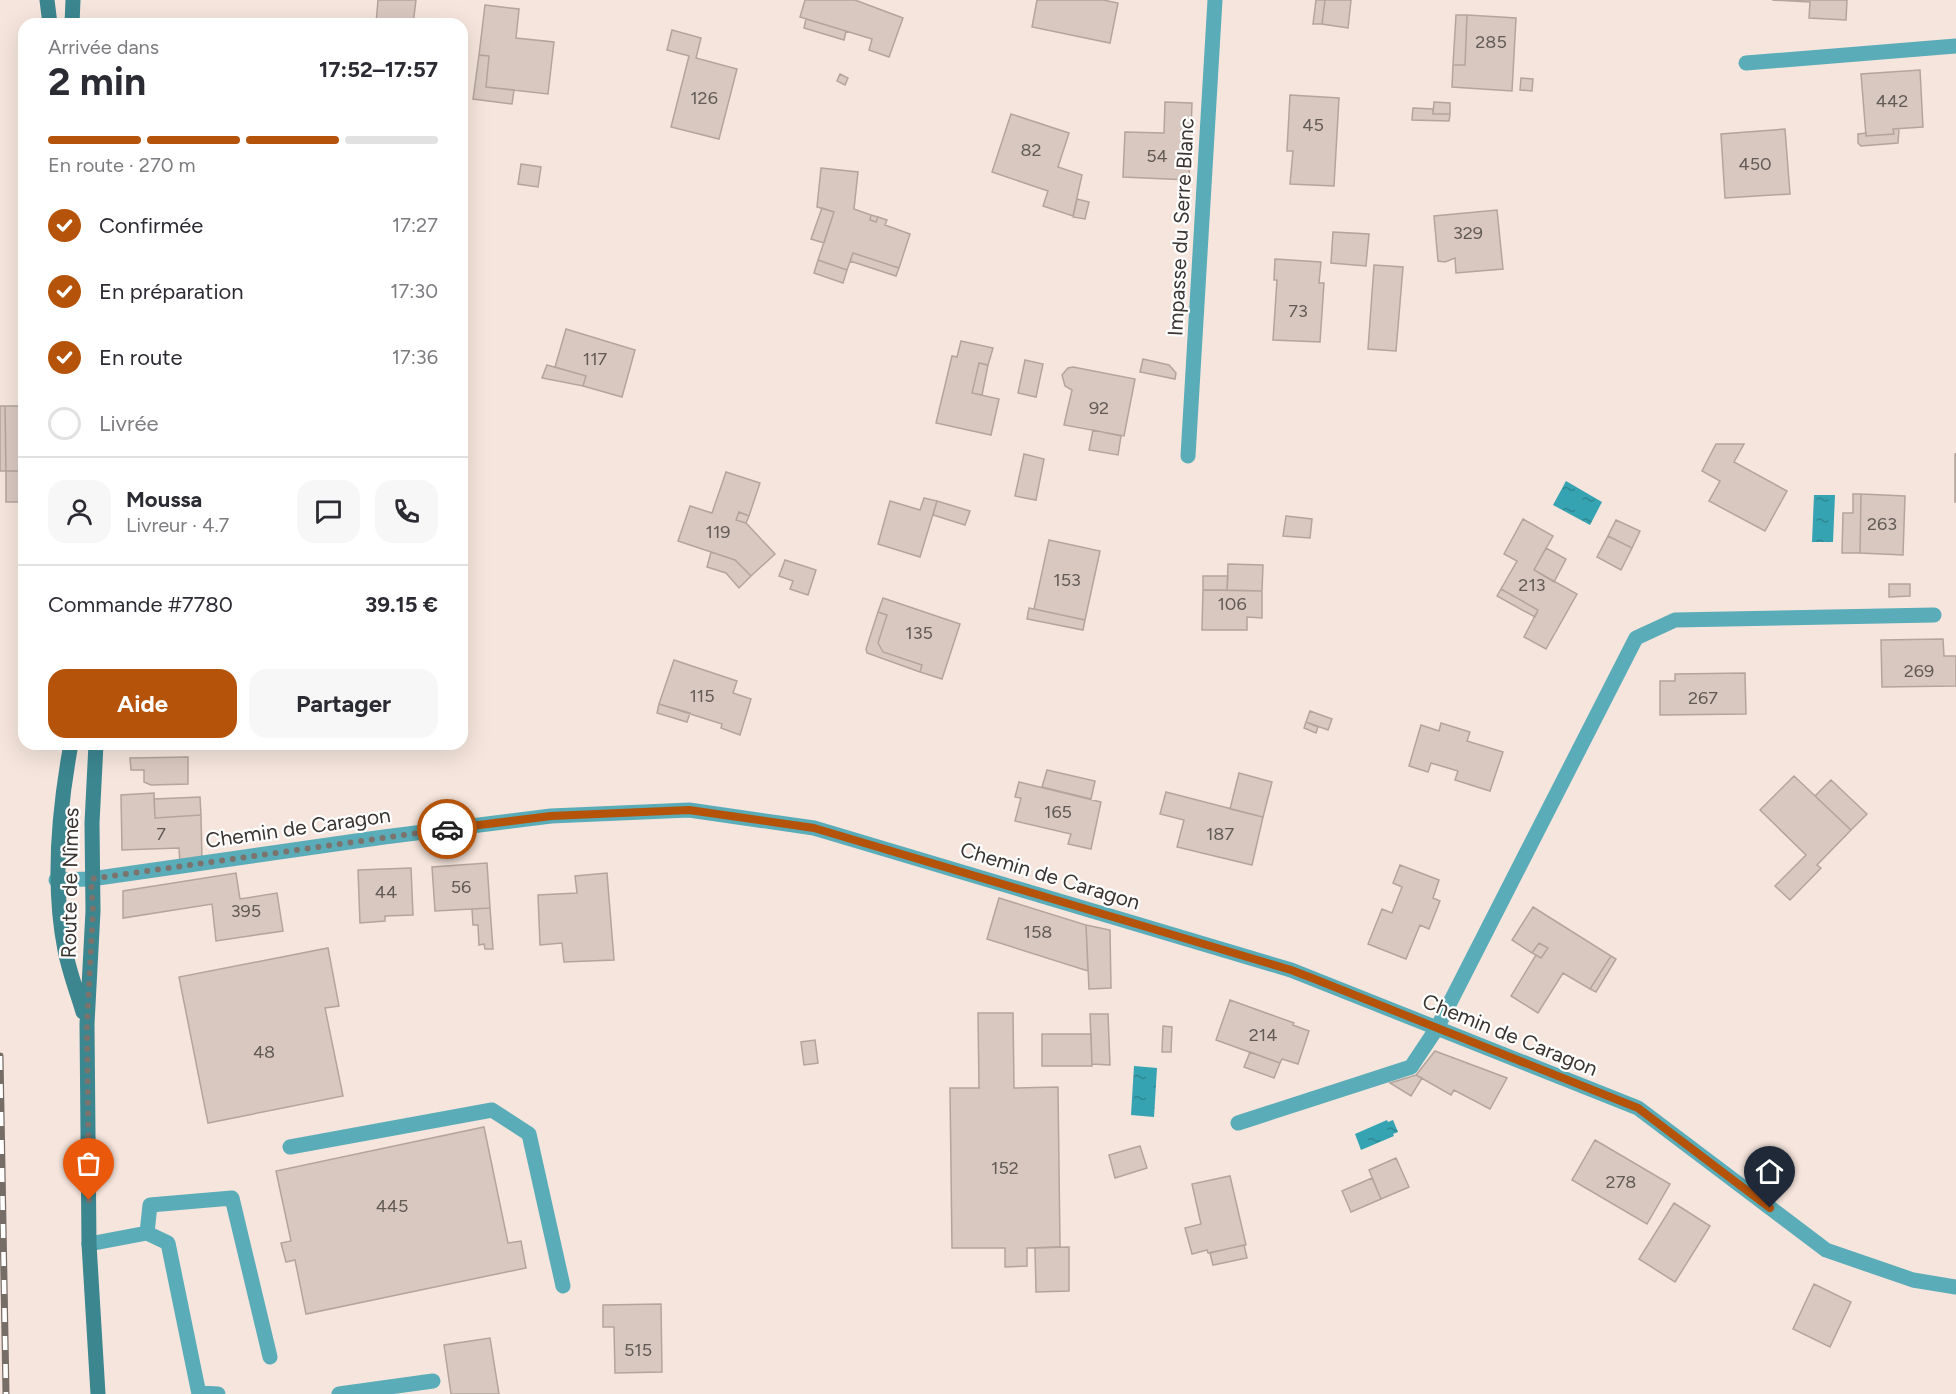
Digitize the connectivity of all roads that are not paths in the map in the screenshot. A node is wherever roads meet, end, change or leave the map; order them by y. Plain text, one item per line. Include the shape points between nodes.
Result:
1 (47, 0) edge
2 (73, 0) edge
3 (1215, 0) edge
4 (49, 18) edge
5 (72, 18) edge
6 (1956, 46) edge
7 (1746, 63) dead end
8 (1188, 456) dead end
9 (1934, 615) dead end
10 (70, 750) edge
11 (96, 750) edge
12 (91, 879) junction
13 (56, 880) junction
14 (87, 1024) junction
15 (1437, 1028) junction
16 (1238, 1123) dead end
17 (290, 1147) dead end
18 (147, 1233) junction
19 (90, 1244) junction
20 (563, 1286) dead end
21 (1956, 1287) edge
22 (270, 1357) dead end
23 (433, 1381) dead end
24 (98, 1394) edge
25 (199, 1394) edge
26 (218, 1394) edge
27 (339, 1394) edge

1 - 4 main road
2 - 5 main road
3 - 8 street, Impasse du Serre Blanc
6 - 7 street
9 - 15 street via 1675,620 1636,638
10 - 13 main road, Route de Nîmes
11 - 12 main road, Route de Nîmes
12 - 13 street, Chemin de Caragon
12 - 14 main road, Route de Nîmes
12 - 15 street, Chemin de Caragon via 551,816 689,810 814,828 1291,970
13 - 14 main road, Route de Nîmes via 65,951
14 - 19 main road, Route de Nîmes
15 - 16 street via 1412,1066
15 - 21 street, Chemin de Caragon via 1638,1108 1826,1250 1913,1280
17 - 20 street via 492,1110 529,1134
18 - 19 street
18 - 22 street via 150,1205 232,1198
18 - 25 street via 168,1243
19 - 24 main road, Route de Nîmes
23 - 27 street
25 - 26 street

